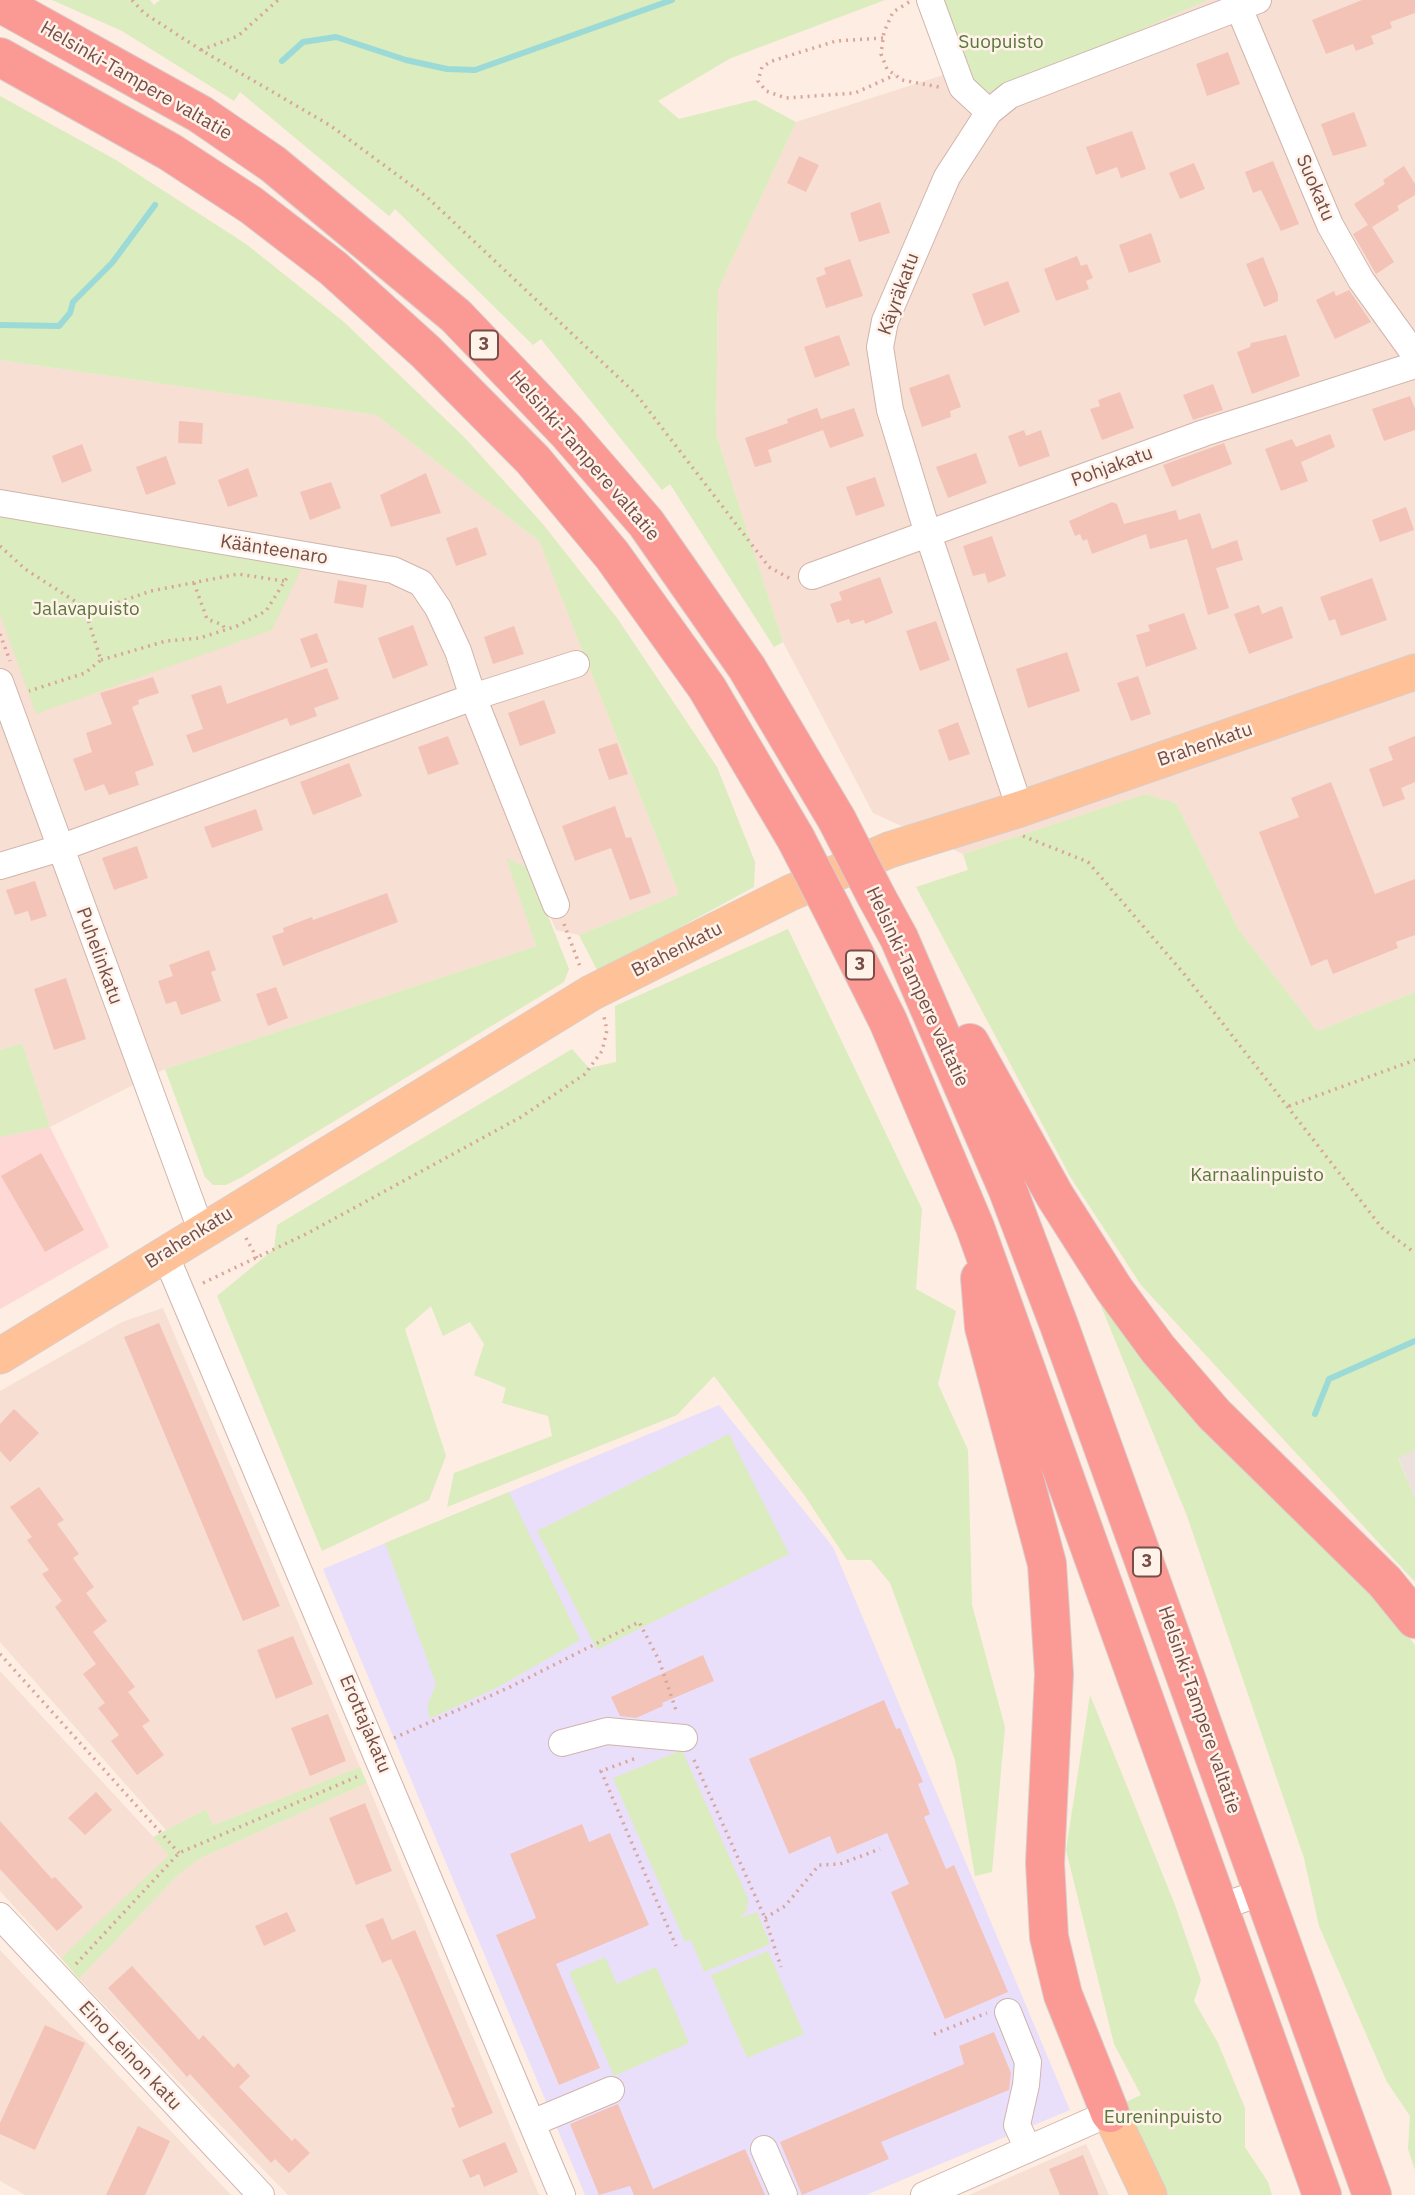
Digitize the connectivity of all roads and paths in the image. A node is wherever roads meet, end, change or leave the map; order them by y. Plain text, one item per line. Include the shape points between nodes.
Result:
1 (132, 0) edge
2 (278, 0) edge
3 (911, 0) edge
4 (930, 0) edge
5 (0, 2) edge
6 (1249, 4) edge
7 (883, 38) junction
8 (201, 50) junction
9 (0, 57) edge
10 (895, 75) junction
11 (962, 87) junction
12 (989, 112) junction
13 (1415, 355) edge
14 (1415, 365) edge
15 (0, 503) edge
16 (928, 534) junction
17 (0, 546) edge
18 (301, 555) junction
19 (812, 576) joint
20 (285, 581) junction
21 (194, 583) junction
22 (85, 614) junction
23 (225, 630) junction
24 (101, 660) junction
25 (576, 664) dead end
26 (1415, 672) edge
27 (0, 682) edge
28 (28, 691) dead end
29 (473, 697) junction
30 (1020, 821) junction
31 (60, 848) junction
32 (0, 866) edge
33 (556, 905) joint
34 (899, 938) junction
35 (597, 1004) junction
36 (1415, 1060) edge
37 (1289, 1106) junction
38 (975, 1227) junction
39 (201, 1230) junction
40 (1415, 1253) edge
41 (165, 1254) junction
42 (181, 1294) junction
43 (0, 1356) edge
44 (1415, 1619) edge
45 (0, 1654) edge
46 (684, 1738) junction
47 (562, 1743) dead end
48 (383, 1755) junction
49 (637, 1757) dead end
50 (880, 1849) dead end
51 (179, 1853) junction
52 (1264, 1892) junction
53 (1220, 1907) junction
54 (0, 1916) edge
55 (765, 1919) junction
56 (676, 1946) dead end
57 (781, 1968) dead end
58 (60, 1981) junction
59 (1000, 2012) joint
60 (934, 2034) dead end
61 (611, 2090) dead end
62 (1110, 2113) junction
63 (532, 2123) junction
64 (764, 2149) dead end
65 (1028, 2149) junction
66 (261, 2195) edge
67 (562, 2195) edge
68 (784, 2195) edge
69 (924, 2195) edge
70 (1149, 2195) edge
71 (1322, 2195) edge
72 (1371, 2195) edge

1 - 8 path
2 - 8 path via 238,36
3 - 7 path via 893,12
4 - 11 street
5 - 34 highway, Helsinki-Tampere valtatie / 3, bridge via 200,114 273,164 456,316 646,523 747,668 837,820
6 - 12 street, Käyräkatu via 1010,95
6 - 13 street, Suokatu via 1330,225 1361,280
7 - 10 path via 881,54
7 - 10 path via 836,41 772,61 762,67 758,81 765,91 786,98 855,93
8 - 19 path via 331,126 427,197 636,394 769,567 791,579
9 - 38 highway, 3, bridge via 170,152 251,205 333,268 426,352 533,460 612,555 707,688 796,839 888,1021
10 - 11 path via 925,87
11 - 12 street
12 - 16 street, Käyräkatu via 947,177 885,321 880,347 890,410
14 - 16 street, Pohjakatu via 1204,433
15 - 18 street, Käänteenaro
16 - 19 street, Pohjakatu
16 - 30 street, Käyräkatu
17 - 22 path via 25,569 84,607
18 - 20 path
18 - 29 street, Käänteenaro via 393,570 421,583 448,629
20 - 21 path via 238,574
20 - 23 path via 266,611
21 - 22 path
21 - 23 path via 207,619
22 - 24 path
23 - 24 path
24 - 28 path via 85,673
25 - 29 street
26 - 30 main road, Brahenkatu
27 - 31 street, Puhelinkatu
29 - 31 street
29 - 33 street, Käänteenaro
30 - 35 main road, Brahenkatu via 877,855 790,893
30 - 37 path via 1088,862
31 - 32 street
31 - 39 street, Puhelinkatu
33 - 35 path
34 - 44 highway via 967,1039 1055,1196 1158,1349 1214,1414 1385,1582
34 - 52 highway, Helsinki-Tampere valtatie / 3 via 1050,1300
35 - 39 main road, Brahenkatu
35 - 42 path via 607,1030 602,1051 585,1074 522,1117 308,1233
36 - 37 path
37 - 40 path via 1382,1228
38 - 53 highway, 3
38 - 62 highway via 984,1327 1047,1564 1054,1674 1045,1863 1049,1937 1063,1995
39 - 41 main road, Brahenkatu
41 - 42 street, Erottajakatu
41 - 43 main road, Brahenkatu
42 - 48 street, Erottajakatu
45 - 51 path
46 - 47 street via 607,1731
46 - 48 path via 659,1660 639,1622
46 - 55 path
48 - 51 path
48 - 63 street, Erottajakatu
49 - 56 path via 601,1771
50 - 55 path via 839,1864 819,1865 785,1906
51 - 58 path
52 - 53 street
52 - 72 highway, Helsinki-Tampere valtatie / 3
53 - 71 highway, 3
54 - 58 street, Eino Leinon katu
55 - 57 path
58 - 66 street, Eino Leinon katu
59 - 60 path
59 - 65 street via 1028,2062 1017,2125
61 - 63 street
62 - 65 street
62 - 70 main road
63 - 67 street, Erottajakatu
64 - 68 street
65 - 69 street

